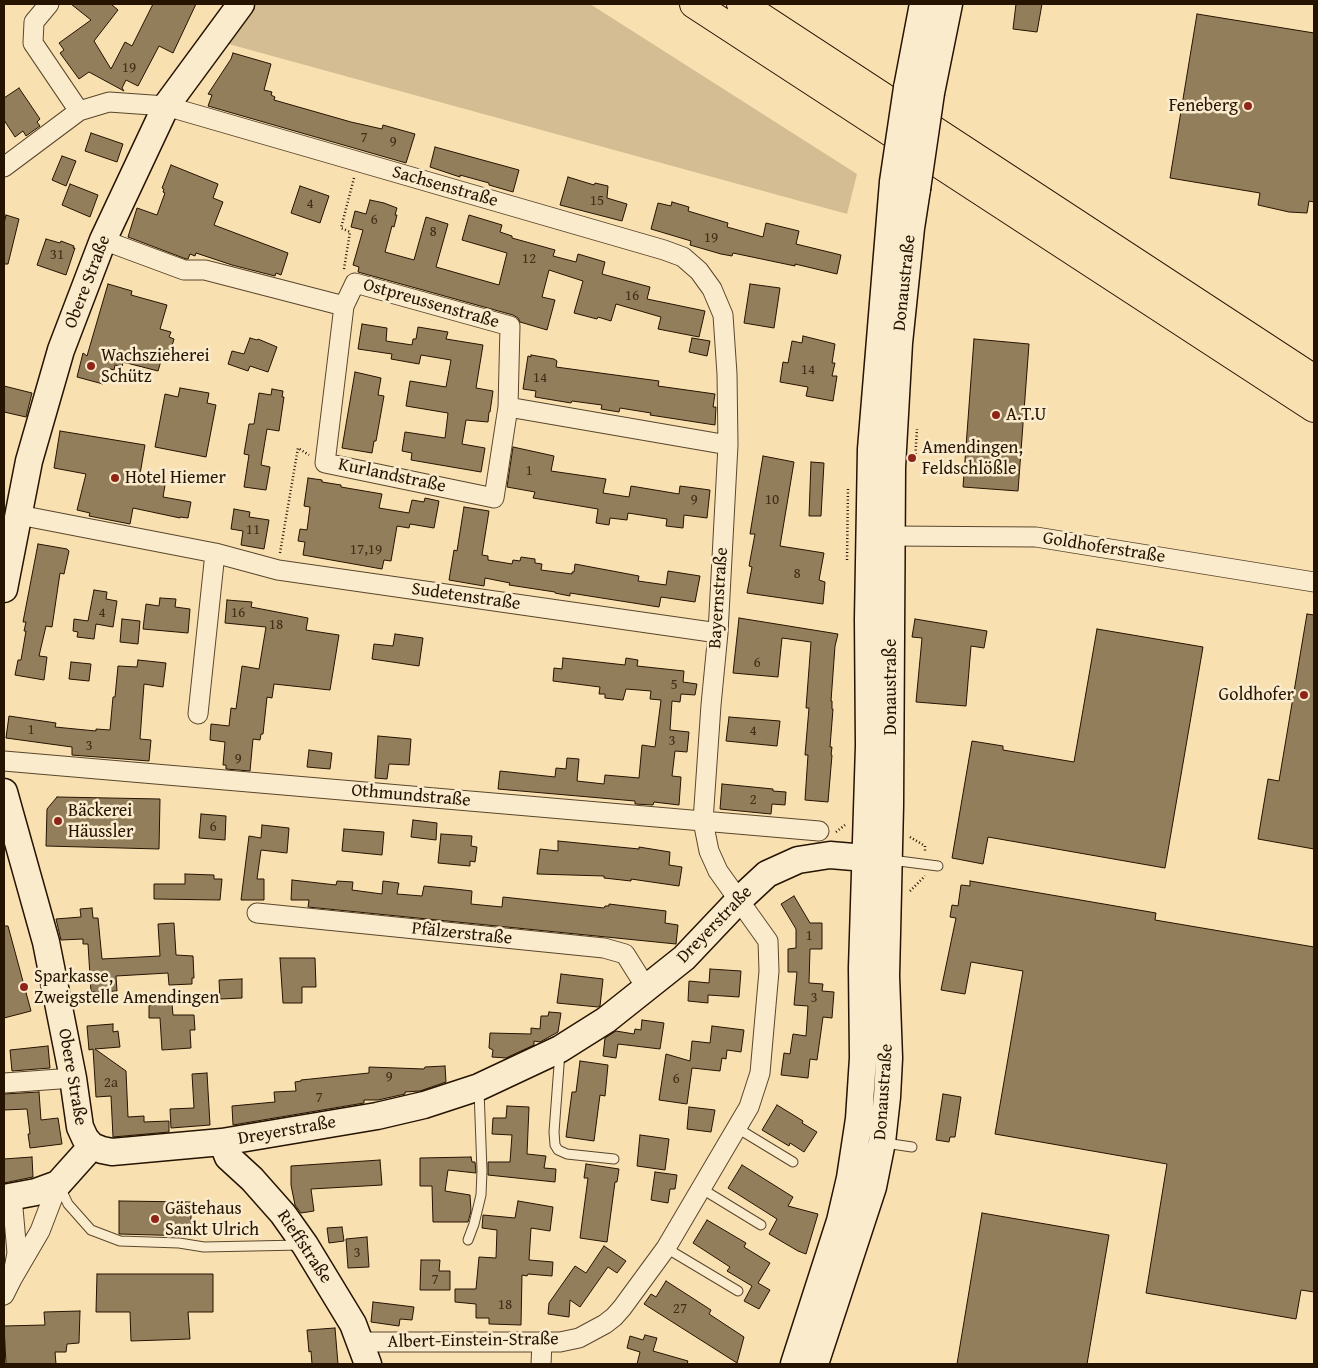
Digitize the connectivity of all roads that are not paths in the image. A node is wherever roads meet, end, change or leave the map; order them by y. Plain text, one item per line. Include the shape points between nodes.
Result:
1 (49, 4) edge
2 (241, 4) edge
3 (694, 4) edge
4 (741, 4) edge
5 (923, 4) edge
6 (949, 4) edge
7 (919, 91) junction
8 (166, 106) junction
9 (79, 111) junction
10 (4, 167) edge
11 (905, 185) junction
12 (103, 240) junction
13 (712, 289) joint
14 (344, 306) junction
15 (1314, 379) edge
16 (508, 407) junction
17 (1314, 408) edge
18 (728, 445) junction
19 (19, 515) junction
20 (892, 536) junction
21 (215, 553) junction
22 (1314, 582) edge
23 (4, 589) edge
24 (718, 633) junction
25 (198, 714) dead end
26 (4, 761) edge
27 (4, 792) edge
28 (11, 816) edge
29 (703, 821) junction
30 (819, 831) dead end
31 (877, 859) junction
32 (938, 866) dead end
33 (740, 900) junction
34 (257, 913) dead end
35 (647, 988) junction
36 (560, 1049) junction
37 (73, 1078) junction
38 (4, 1083) edge
39 (479, 1087) junction
40 (737, 1128) junction
41 (869, 1141) junction
42 (222, 1142) junction
43 (92, 1146) junction
44 (912, 1147) dead end
45 (614, 1159) dead end
46 (794, 1162) dead end
47 (58, 1184) junction
48 (702, 1190) junction
49 (8, 1198) edge
50 (760, 1225) dead end
51 (468, 1240) dead end
52 (305, 1245) junction
53 (666, 1248) junction
54 (8, 1287) edge
55 (738, 1292) dead end
56 (542, 1343) junction
57 (364, 1353) edge
58 (541, 1364) edge
59 (794, 1364) edge
60 (815, 1364) edge

1 - 9 street via 34,22 33,43
2 - 8 street, Obere Straße
3 - 17 highway
4 - 15 highway
5 - 7 street, Donaustraße
6 - 7 street, Donaustraße
7 - 11 street, Donaustraße, bridge
8 - 9 street, Sachsenstraße via 109,102
8 - 12 street, Obere Straße
8 - 13 street, Sachsenstraße via 664,250 683,257
9 - 10 street
11 - 20 street, Donaustraße via 911,228 899,343 892,467
11 - 31 street, Donaustraße via 871,448 869,746
12 - 14 street, Ostpreussenstraße via 184,270 205,270
12 - 19 street, Obere Straße via 61,350 29,461
13 - 18 street, Bayernstraße via 724,315
14 - 16 street, Ostpreussenstraße via 355,283 510,326
14 - 16 street, Kurlandstraße via 325,463 494,498
16 - 18 street
18 - 24 street, Bayernstraße
19 - 21 street, Sudetenstraße
19 - 23 street, Obere Straße
20 - 22 street, Goldhoferstraße via 1036,537
20 - 31 street, Donaustraße
21 - 24 street, Sudetenstraße via 278,570
21 - 25 street
24 - 29 street, Bayernstraße
26 - 29 street, Othmundstraße via 48,769
27 - 28 street, Obere Straße
28 - 37 street, Obere Straße via 46,942
29 - 30 street, Othmundstraße
29 - 33 street, Bayernstraße via 709,851 718,870
31 - 32 lane
31 - 33 street, Dreyerstraße via 837,855 798,860 757,882
31 - 41 street, Donaustraße via 890,1058 887,1097
33 - 35 street, Dreyerstraße via 684,958
33 - 40 street, Albert-Einstein-Straße via 768,940 770,952 760,1073 749,1107
34 - 35 street, Pfälzerstraße via 604,948 624,954
35 - 36 street, Dreyerstraße via 606,1020
36 - 39 street, Dreyerstraße
36 - 45 lane via 555,1145 566,1154
37 - 38 street
37 - 43 street, Obere Straße via 80,1127
39 - 42 street, Dreyerstraße via 377,1116
39 - 51 lane via 481,1196
40 - 46 lane
40 - 48 street, Albert-Einstein-Straße
41 - 44 lane
41 - 59 street, Donaustraße via 850,1178 840,1221
41 - 60 street, Donaustraße via 874,1186
42 - 43 street, Dreyerstraße via 118,1152
42 - 52 street, Rieffstraße via 228,1157 265,1193
43 - 47 street, Obere Straße
47 - 49 street, Obere Straße
47 - 52 lane via 68,1204 91,1230 120,1242 179,1243 204,1247
47 - 54 street via 40,1231
48 - 50 lane
48 - 53 street, Albert-Einstein-Straße
49 - 54 street via 18,1253
52 - 57 street, Rieffstraße via 353,1324
53 - 55 lane
53 - 56 street, Albert-Einstein-Straße via 614,1317 605,1324 578,1338
56 - 57 street, Albert-Einstein-Straße
56 - 58 street

